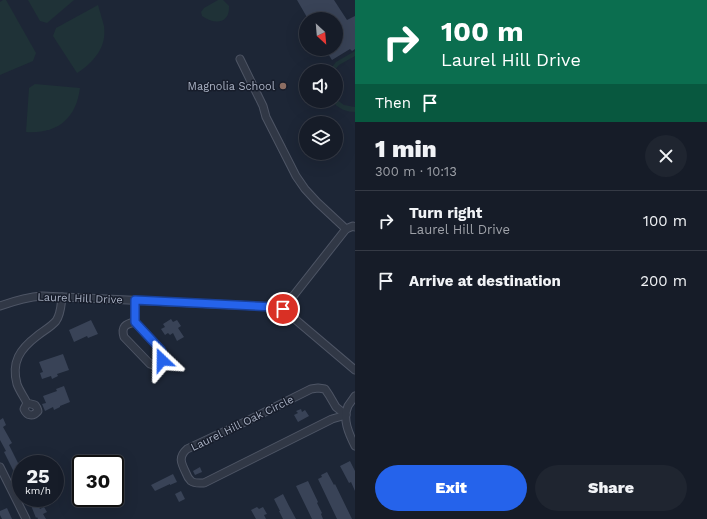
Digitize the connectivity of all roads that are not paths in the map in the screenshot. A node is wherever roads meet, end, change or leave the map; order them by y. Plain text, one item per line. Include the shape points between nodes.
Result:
1 (240, 59) dead end
2 (355, 227) edge
3 (346, 229) junction
4 (62, 297) junction
5 (135, 300) junction
6 (0, 306) edge
7 (283, 309) junction
8 (135, 322) junction
9 (355, 370) edge
10 (355, 396) edge
11 (27, 403) dead end
12 (346, 415) junction
13 (355, 446) edge
14 (0, 467) edge
15 (3, 480) edge
16 (26, 519) edge

1 - 3 street via 296,176 317,202
2 - 3 street
3 - 7 street
4 - 5 street, Laurel Hill Drive
4 - 6 street, Laurel Hill Drive via 28,297
4 - 11 street via 57,319 21,351 16,361 14,369 17,384
5 - 7 street, Laurel Hill Drive
5 - 8 street
7 - 9 street
8 - 8 street via 123,328 124,337 155,366 162,360 163,354
10 - 12 street
12 - 12 street, Laurel Hill Oak Circle via 336,407 325,389 311,389 187,449 183,453 181,464 192,482 204,483 332,419
12 - 13 street via 350,436
14 - 15 street
15 - 16 street

